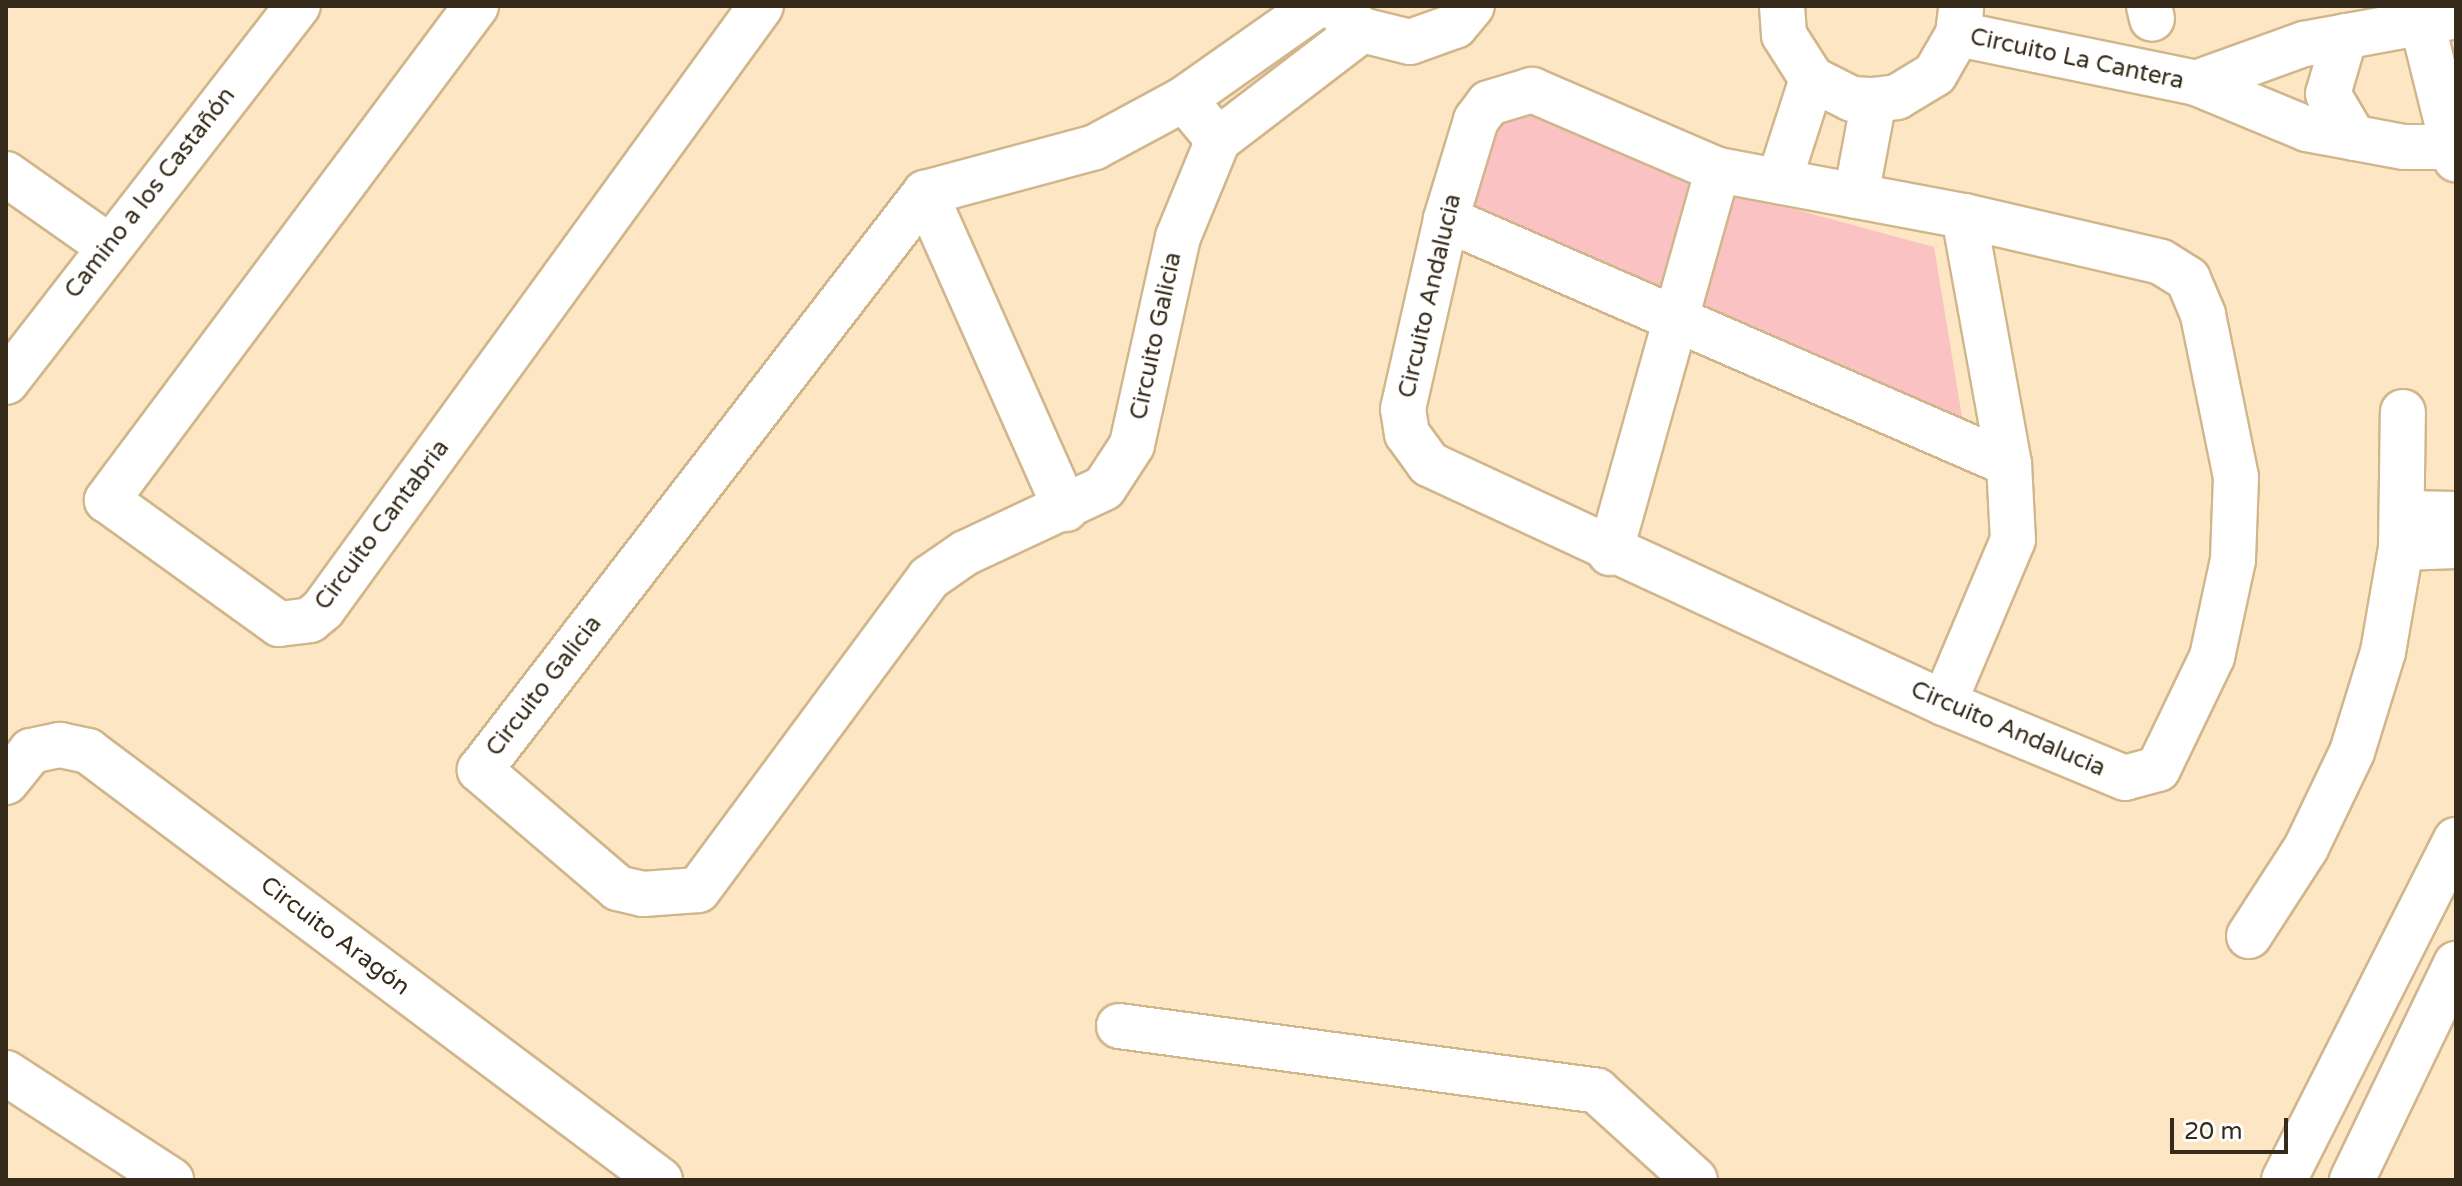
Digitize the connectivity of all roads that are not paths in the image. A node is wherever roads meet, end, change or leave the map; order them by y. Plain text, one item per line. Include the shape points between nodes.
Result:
1 (298, 6) edge
2 (476, 6) edge
3 (761, 6) edge
4 (1316, 6) edge
5 (1472, 6) edge
6 (1782, 6) edge
7 (2432, 14) edge
8 (1349, 18) edge
9 (1959, 20) edge
10 (2345, 36) junction
11 (1812, 79) junction
12 (2196, 83) junction
13 (1184, 99) junction
14 (1874, 100) junction
15 (2354, 138) junction
16 (1218, 140) junction
17 (2455, 153) edge
18 (1718, 170) junction
19 (6, 174) edge
20 (1779, 181) junction
21 (925, 193) junction
22 (1856, 196) junction
23 (1964, 216) junction
24 (1446, 219) junction
25 (107, 245) junction
26 (1673, 318) junction
27 (6, 382) edge
28 (2403, 412) dead end
29 (2009, 464) junction
30 (1066, 509) junction
31 (2456, 514) edge
32 (2402, 530) junction
33 (2456, 546) edge
34 (1610, 553) junction
35 (1944, 703) junction
36 (6, 782) edge
37 (2456, 841) edge
38 (2249, 936) dead end
39 (2402, 942) junction
40 (2455, 966) edge
41 (1119, 1026) dead end
42 (6, 1073) edge
43 (2393, 1095) junction
44 (171, 1180) edge
45 (660, 1180) edge
46 (1695, 1180) edge
47 (2284, 1180) edge
48 (2352, 1180) edge

1 - 25 street, Camino a los Castañón
2 - 3 street, Circuito Cantabria via 107,500 279,624 310,620 323,609
4 - 13 street
5 - 8 street via 1434,38 1385,40
6 - 11 street via 1784,35
7 - 10 street, Circuito La Cantera
7 - 17 street
8 - 16 street
9 - 12 street, Circuito La Cantera
9 - 14 street, Circuito La Cantera via 1949,55 1917,88
10 - 12 street, Circuito La Cantera
10 - 15 street via 2328,94
11 - 14 street, Circuito La Cantera via 1852,99
11 - 20 street
12 - 15 street, Circuito La Cantera via 2307,129
13 - 16 street
13 - 21 street via 1095,147
14 - 22 street
15 - 17 street, Circuito La Cantera
16 - 30 street, Circuito Galicia via 1178,237 1132,445 1104,488
18 - 20 street, Circuito Andalucia
18 - 24 street, Circuito Andalucia via 1532,90 1489,103 1476,120
18 - 26 street
19 - 25 street
20 - 22 street, Circuito Andalucia
21 - 30 street
21 - 30 street, Circuito Galicia via 480,770 618,888 643,894 698,890 929,578 965,553
22 - 23 street, Circuito Andalucia
23 - 29 street
23 - 35 street, Circuito Andalucia via 2161,262 2188,279 2203,315 2236,477 2233,560 2212,657 2158,769 2125,778
24 - 26 street
24 - 34 street, Circuito Andalucia via 1403,409 1407,434 1429,464
25 - 27 street, Camino a los Castañón
26 - 29 street
26 - 34 street
28 - 32 street
29 - 35 street via 2013,540
31 - 32 street
32 - 33 street
32 - 38 street via 2383,652 2352,752 2306,848
34 - 35 street, Circuito Andalucia
36 - 45 street, Circuito Aragón via 31,751 60,745 88,751
37 - 39 street
37 - 40 street via 2438,929
39 - 43 street via 2421,947 2429,963
39 - 47 street
40 - 43 street
41 - 46 street via 1597,1091
42 - 44 street
43 - 48 street

